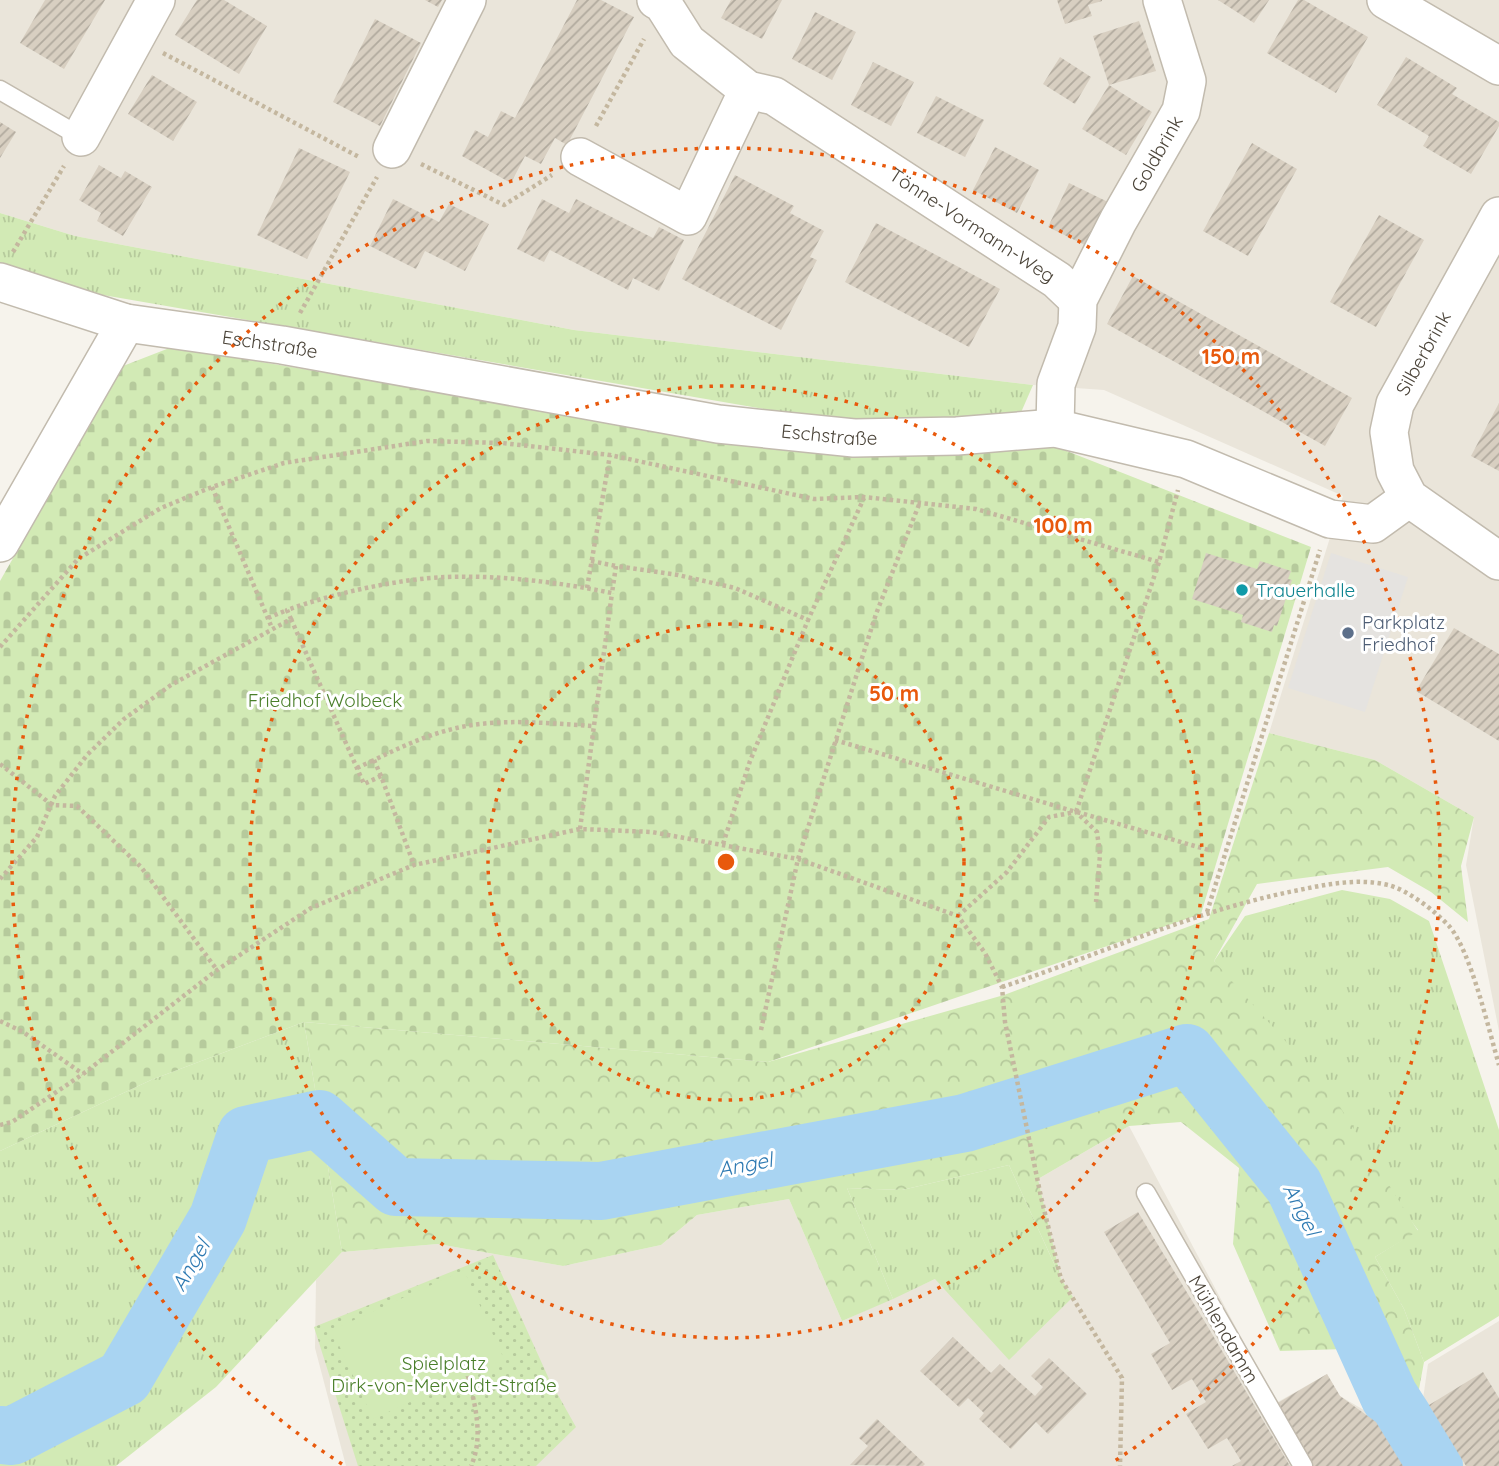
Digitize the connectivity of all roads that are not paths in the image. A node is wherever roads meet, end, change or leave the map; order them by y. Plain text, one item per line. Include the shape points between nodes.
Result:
1 (156, 0) edge
2 (467, 0) edge
3 (1161, 0) edge
4 (1386, 0) edge
5 (659, 2) edge
6 (1499, 66) edge
7 (0, 90) edge
8 (748, 90) junction
9 (81, 137) joint
10 (580, 157) road end
11 (387, 159) road end
12 (1499, 216) edge
13 (3, 272) edge
14 (1079, 300) junction
15 (126, 323) junction
16 (1055, 428) junction
17 (1409, 498) junction
18 (0, 543) edge
19 (1499, 561) edge
20 (1146, 1193) dead end
21 (1303, 1466) edge

1 - 9 street
2 - 11 street
3 - 14 street, Goldbrink via 1187,81 1181,111 1118,220
4 - 6 street
5 - 8 street, Tönne-Vormann-Weg via 687,42
7 - 9 lane
8 - 10 street via 688,216
8 - 14 street, Tönne-Vormann-Weg via 774,96 1057,280
12 - 17 street, Silberbrink via 1395,404 1389,432 1395,471
13 - 15 street, Eschstraße
14 - 16 street via 1077,327 1056,384
15 - 16 street, Eschstraße via 282,345 718,424 854,438
15 - 18 street
16 - 17 street, Eschstraße via 1186,460 1330,519 1373,524
17 - 19 street
20 - 21 lane, Mühlendamm

